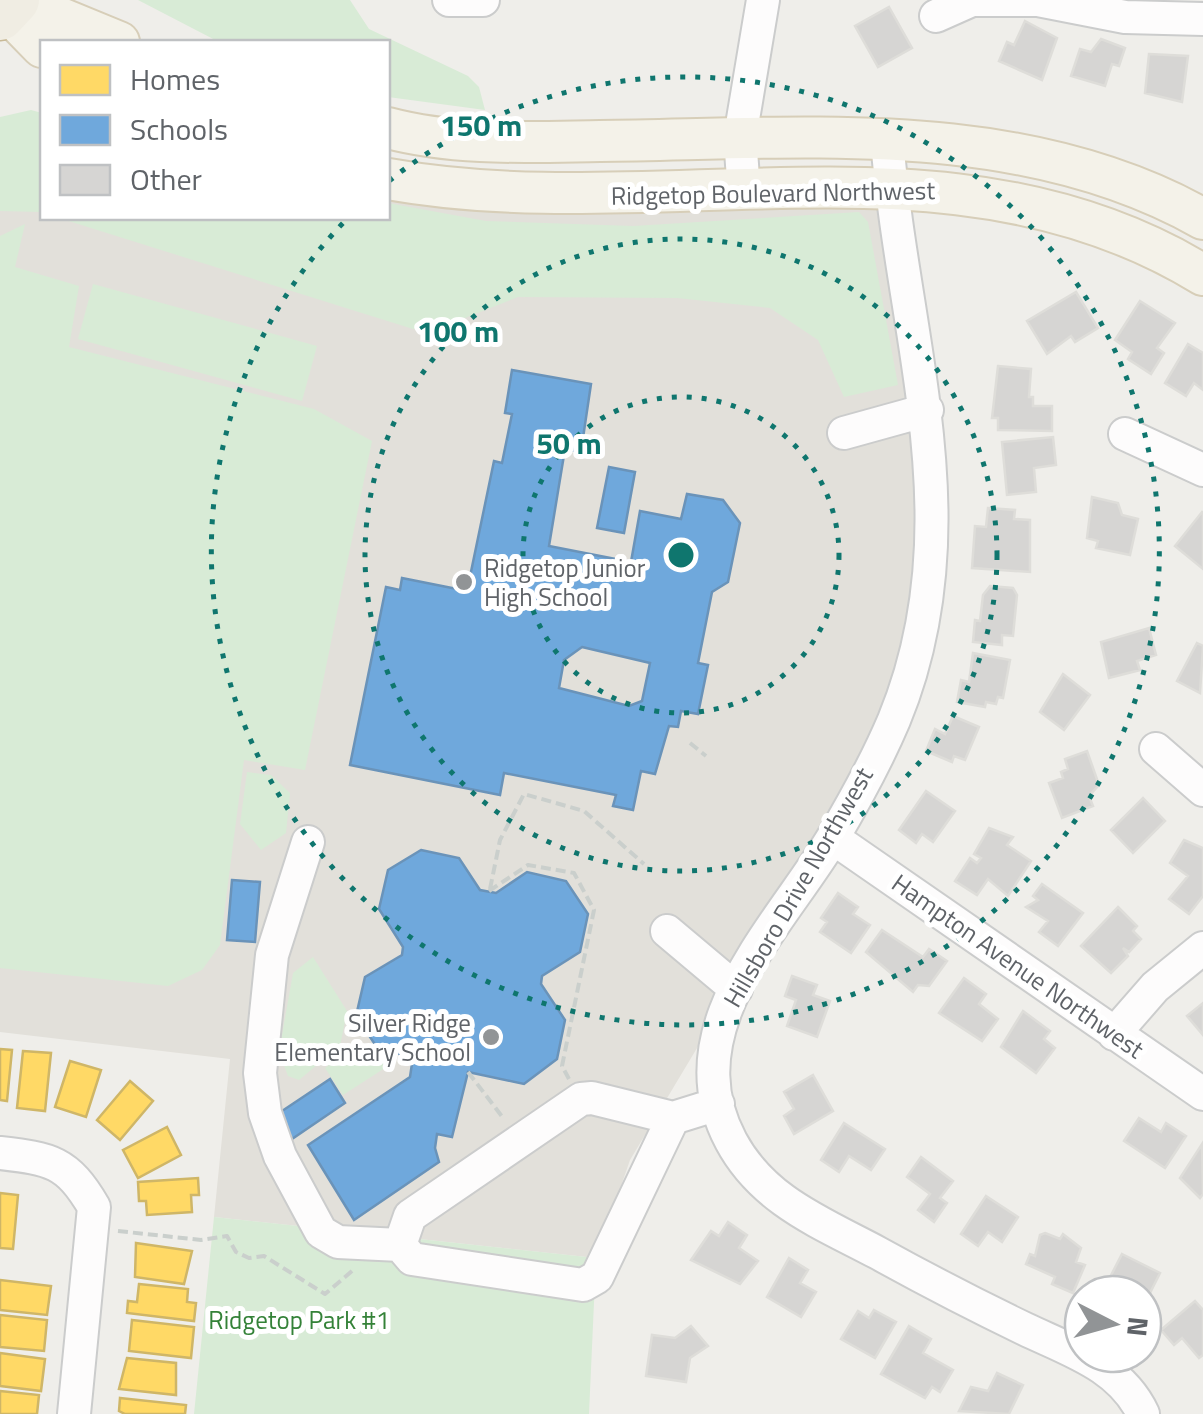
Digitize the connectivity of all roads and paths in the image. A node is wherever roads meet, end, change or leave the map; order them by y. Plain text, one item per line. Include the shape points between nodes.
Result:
1 (449, 0) edge
2 (483, 0) edge
3 (763, 0) edge
4 (975, 0) edge
5 (5, 7) edge
6 (936, 16) dead end
7 (1203, 19) edge
8 (114, 40) edge
9 (40, 45) edge
10 (390, 128) edge
11 (740, 138) junction
12 (886, 139) junction
13 (390, 179) edge
14 (890, 186) junction
15 (744, 192) junction
16 (1203, 219) edge
17 (1203, 275) edge
18 (926, 410) junction
19 (844, 433) dead end
20 (1125, 434) dead end
21 (1203, 470) edge
22 (690, 743) dead end
23 (1156, 749) dead end
24 (706, 756) dead end
25 (1203, 790) edge
26 (832, 838) junction
27 (308, 842) dead end
28 (644, 864) dead end
29 (667, 931) dead end
30 (1203, 948) edge
31 (736, 989) junction
32 (1114, 1034) junction
33 (468, 1072) dead end
34 (569, 1079) dead end
35 (1203, 1094) edge
36 (718, 1104) junction
37 (674, 1118) junction
38 (504, 1119) dead end
39 (0, 1153) edge
40 (94, 1228) junction
41 (400, 1245) junction
42 (358, 1266) dead end
43 (74, 1414) edge
44 (1143, 1414) edge

1 - 2 street
3 - 11 street
4 - 6 street
4 - 7 street via 1038,0 1125,17
5 - 8 main road
5 - 9 main road
10 - 11 main road, Ridgetop Boulevard Northwest via 493,142
11 - 12 main road, Ridgetop Boulevard Northwest
11 - 15 street
12 - 14 street, Hillsboro Drive Northwest
12 - 16 main road, Ridgetop Boulevard Northwest via 1083,168 1158,194
13 - 15 main road, Ridgetop Boulevard Northwest via 524,196
14 - 15 main road, Ridgetop Boulevard Northwest
14 - 17 main road, Ridgetop Boulevard Northwest via 1058,210
14 - 18 street, Hillsboro Drive Northwest
18 - 19 street
18 - 26 street, Hillsboro Drive Northwest via 932,541 922,623 894,719
20 - 21 street
22 - 24 path
23 - 25 street
26 - 31 street, Hillsboro Drive Northwest
26 - 32 street, Hampton Avenue Northwest
27 - 41 street via 272,955 260,1060 265,1113 320,1232 338,1242
28 - 34 path via 584,811 524,794 500,840 489,892 528,865 559,870 574,873 594,910 562,1066
29 - 31 street
30 - 32 street via 1155,987
31 - 36 street, Hillsboro Drive Northwest via 715,1046
32 - 35 street, Hampton Avenue Northwest
33 - 38 path
36 - 37 street
36 - 44 street, Hillsboro Drive Northwest via 730,1140 774,1195 946,1292 1095,1361
37 - 41 street via 581,1100 410,1216
37 - 41 street via 598,1277 582,1285 412,1259
39 - 40 street via 66,1167 94,1207
40 - 42 path via 201,1240 227,1236 236,1252 264,1256 325,1294
40 - 43 street

